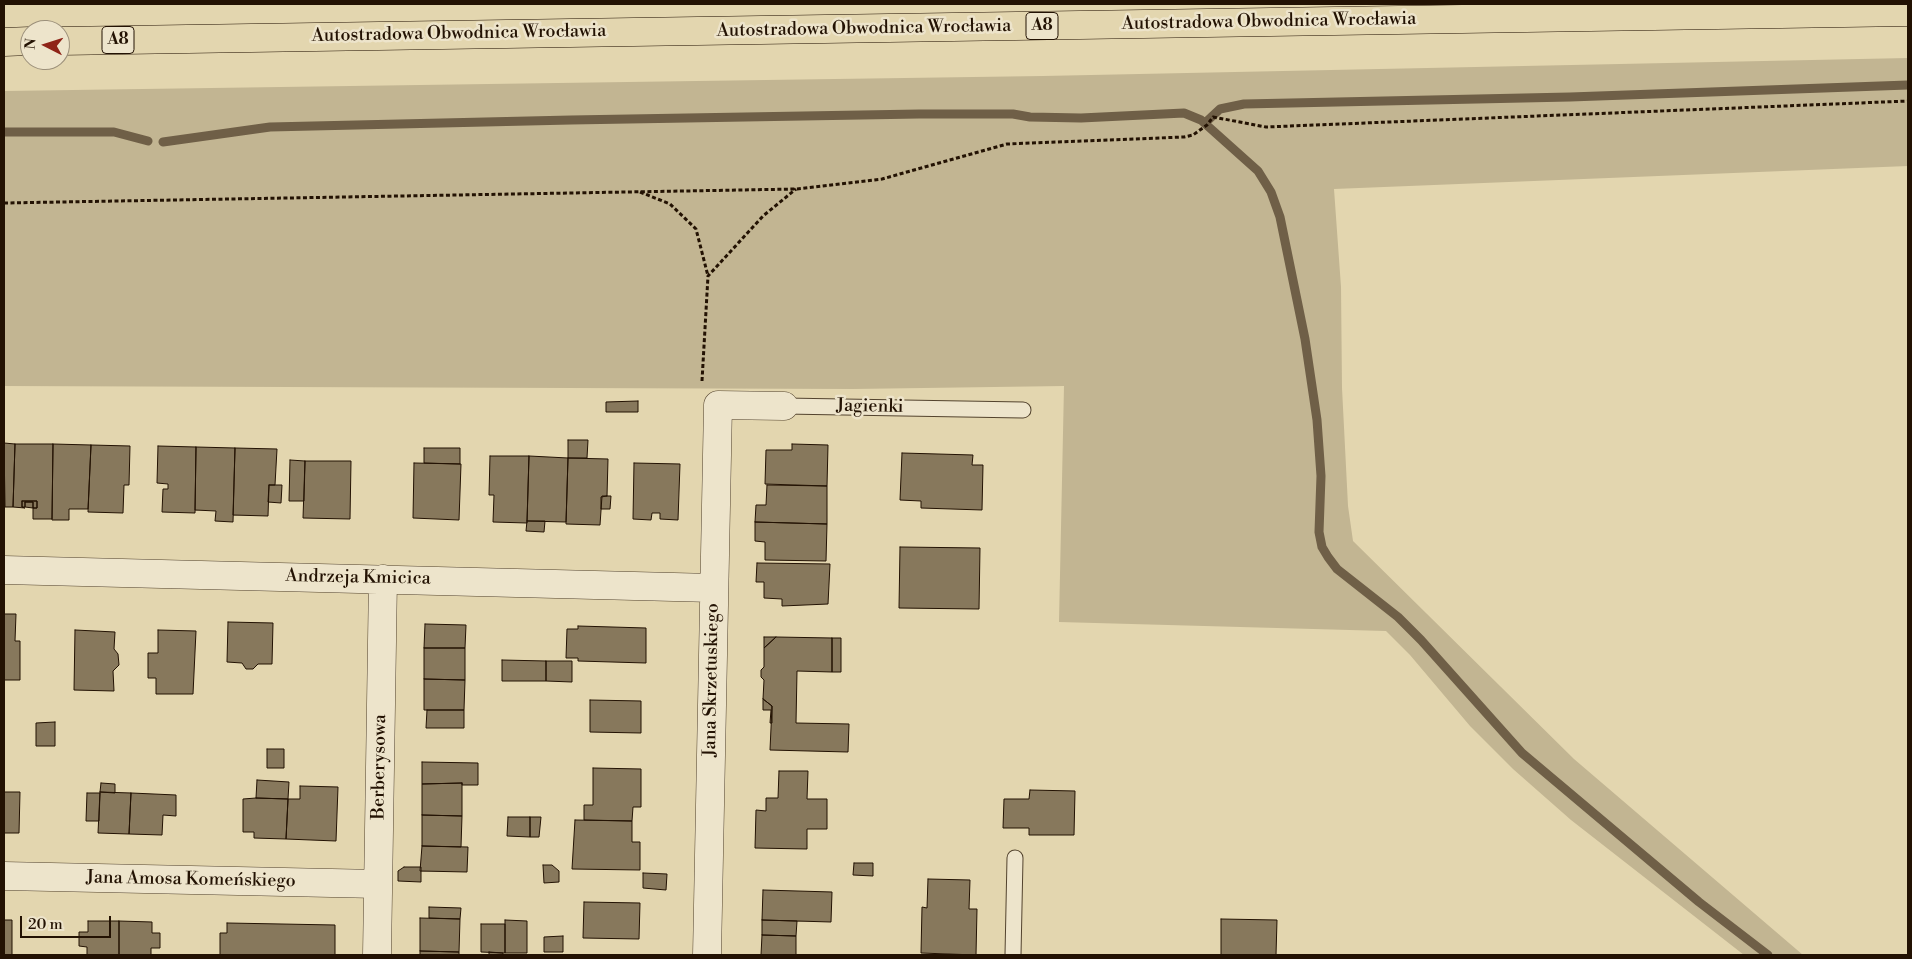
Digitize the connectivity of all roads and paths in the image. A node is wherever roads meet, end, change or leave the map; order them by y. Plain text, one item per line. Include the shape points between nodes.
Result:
1 (1908, 12) edge
2 (70, 40) edge
3 (20, 41) edge
4 (4, 42) edge
5 (1908, 101) edge
6 (797, 189) junction
7 (638, 191) junction
8 (4, 203) edge
9 (708, 276) junction
10 (718, 405) junction
11 (784, 406) joint
12 (1022, 410) dead end
13 (4, 570) edge
14 (383, 579) junction
15 (713, 588) junction
16 (1015, 858) dead end
17 (4, 876) edge
18 (378, 884) junction
19 (377, 955) edge
20 (707, 955) edge
21 (1013, 955) edge

1 - 2 highway, Autostradowa Obwodnica Wrocławia / A8
3 - 4 highway
5 - 6 path via 1266,128 1213,117 1207,126 1184,137 1007,144 882,179
6 - 7 path
6 - 9 path via 763,216
7 - 8 path
7 - 9 path via 670,204 696,229
9 - 10 path via 701,404
10 - 11 street, Jagienki
10 - 15 street, Jana Skrzetuskiego
11 - 12 lane, Jagienki
13 - 14 street, Andrzeja Kmicica
14 - 15 street, Andrzeja Kmicica
14 - 18 street, Berberysowa
15 - 20 street, Jana Skrzetuskiego
16 - 21 lane
17 - 18 street, Jana Amosa Komeńskiego
18 - 19 street, Berberysowa

